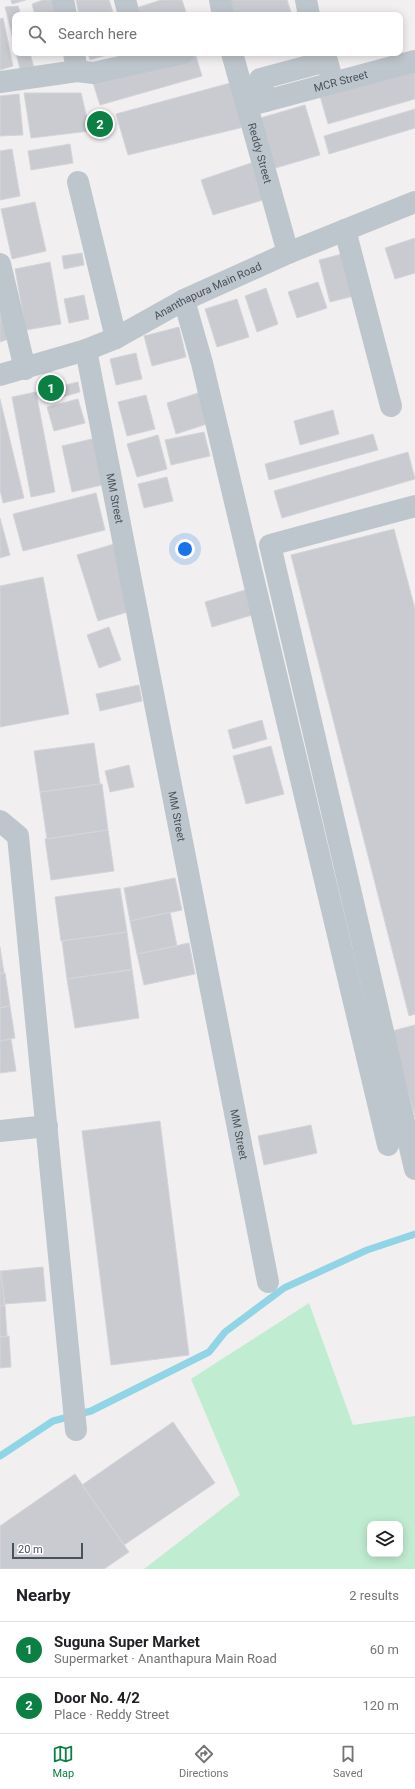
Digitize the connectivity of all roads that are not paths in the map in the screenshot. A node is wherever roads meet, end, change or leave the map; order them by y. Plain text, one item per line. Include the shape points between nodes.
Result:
1 (64, 0) edge
2 (125, 0) edge
3 (220, 0) edge
4 (306, 0) edge
5 (66, 12) edge
6 (128, 12) edge
7 (222, 12) edge
8 (308, 12) edge
9 (150, 56) edge
10 (233, 56) edge
11 (140, 57) edge
12 (415, 61) edge
13 (75, 62) edge
14 (0, 82) edge
15 (256, 103) junction
16 (78, 182) dead end
17 (415, 202) edge
18 (345, 230) junction
19 (288, 253) junction
20 (0, 264) edge
21 (184, 300) junction
22 (116, 338) junction
23 (86, 350) junction
24 (25, 369) junction
25 (0, 375) edge
26 (391, 406) dead end
27 (415, 506) edge
28 (0, 821) edge
29 (47, 1126) junction
30 (0, 1131) edge
31 (388, 1144) dead end
32 (415, 1168) edge
33 (268, 1282) dead end
34 (76, 1430) dead end

1 - 5 street
2 - 6 street
3 - 7 street
4 - 8 street
9 - 11 street
10 - 15 street, Reddy Street
11 - 13 street via 93,73
12 - 15 street, MCR Street
13 - 14 street
15 - 19 street, Reddy Street
16 - 22 street
17 - 18 street, Ananthapura Main Road
18 - 19 street, Ananthapura Main Road
18 - 26 street
19 - 21 street, Ananthapura Main Road
20 - 24 street
21 - 22 street, Ananthapura Main Road
21 - 31 street via 202,363
22 - 23 street, Ananthapura Main Road
23 - 24 street, Ananthapura Main Road
23 - 33 street, MM Street
24 - 25 street, Ananthapura Main Road
27 - 32 street via 270,545
28 - 29 street via 18,836
29 - 30 street
29 - 34 street

